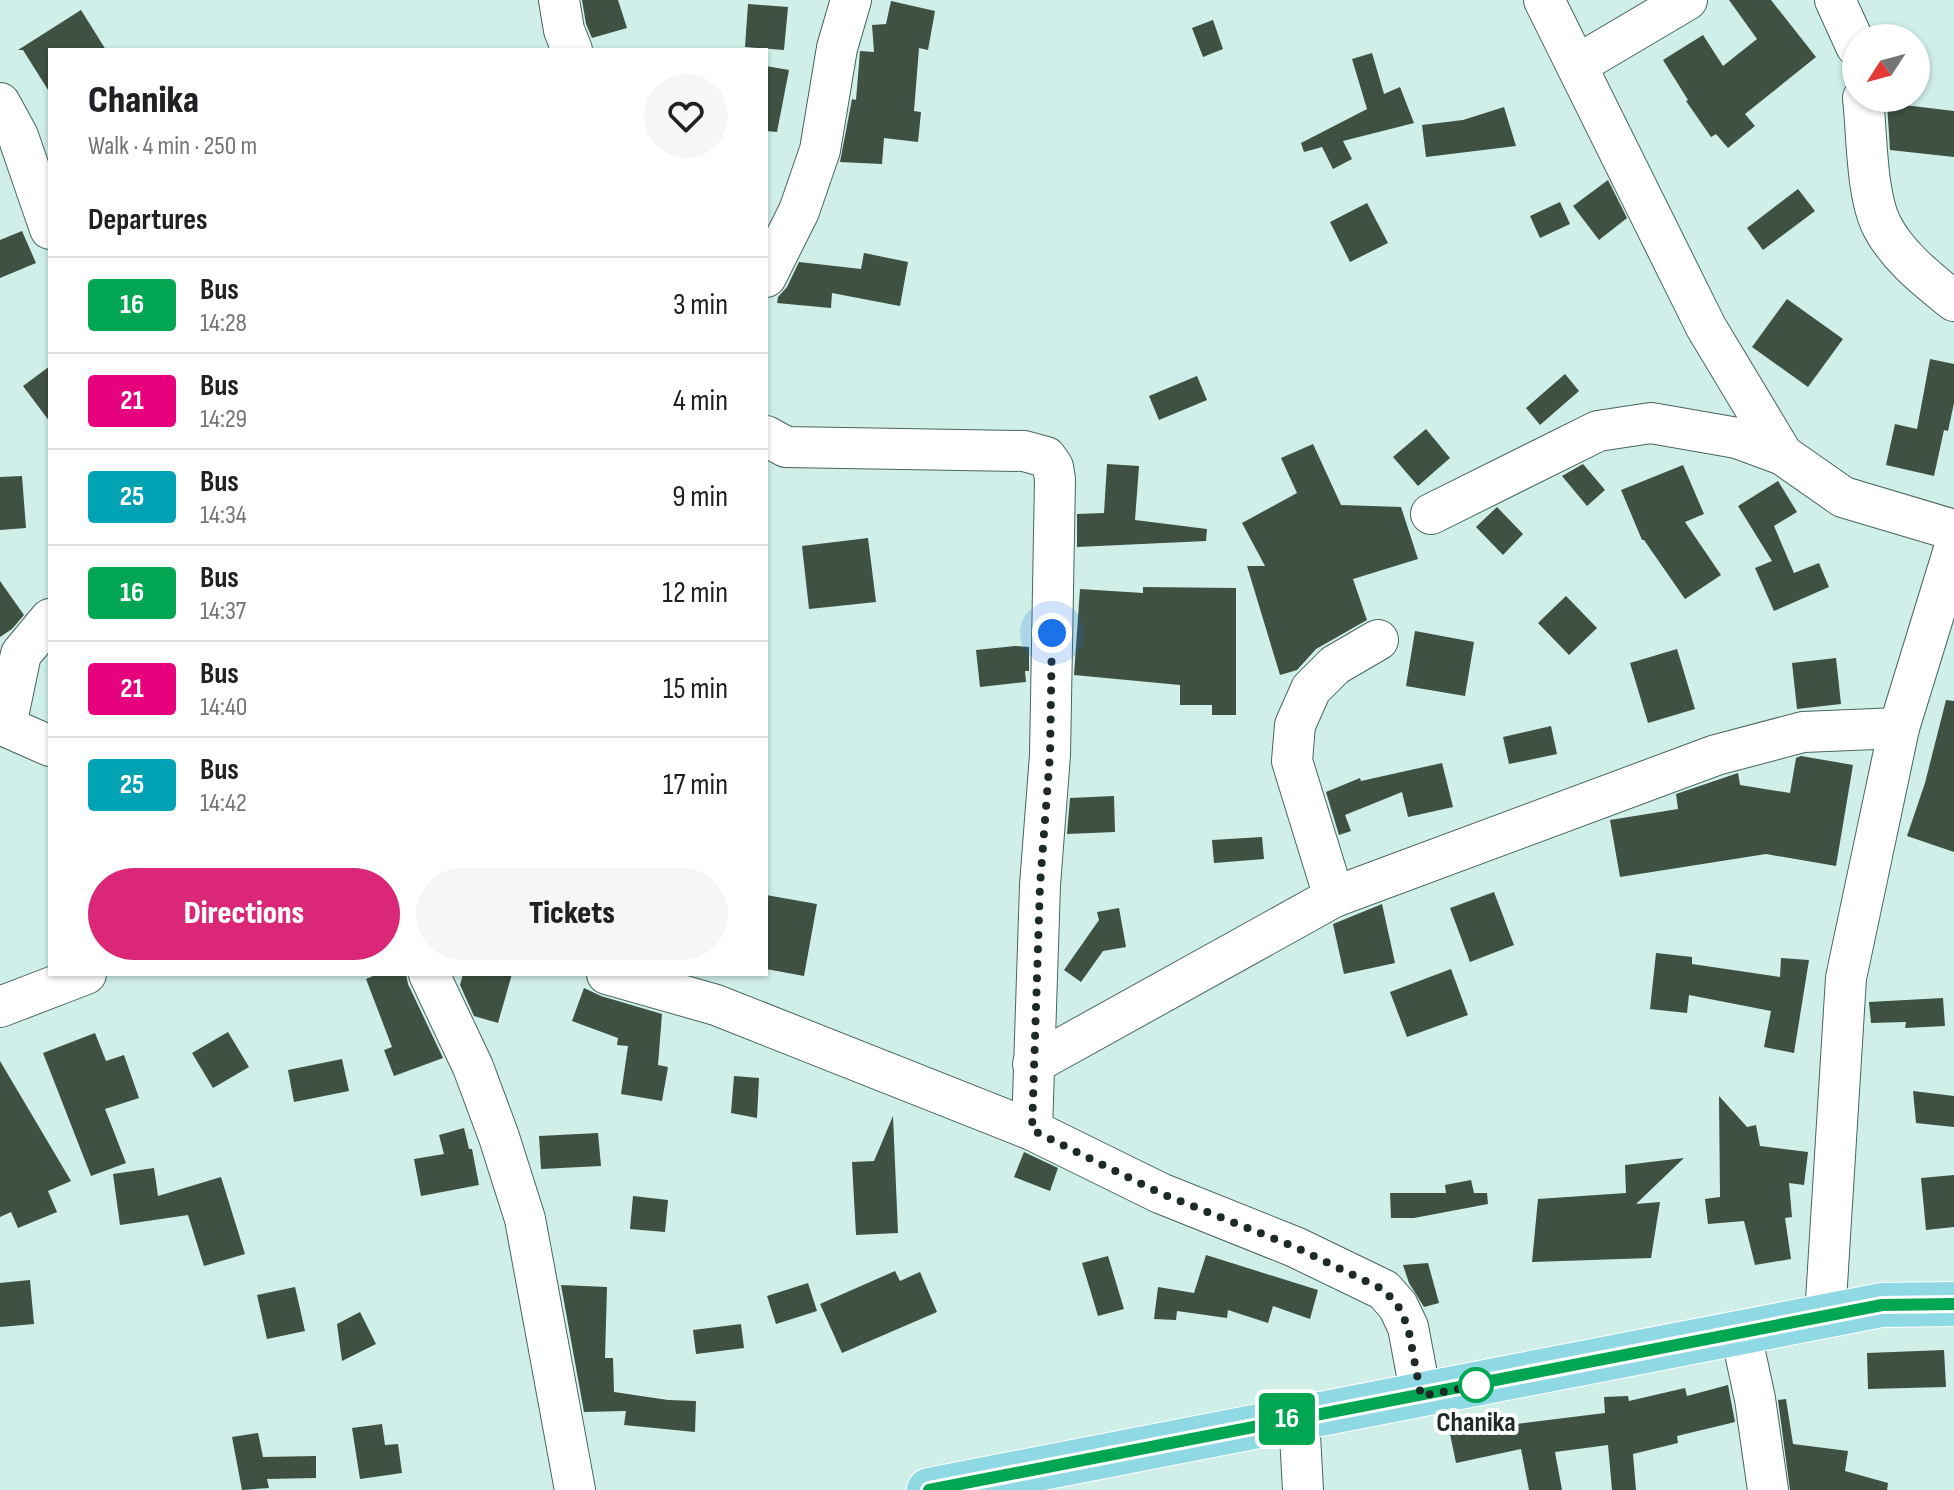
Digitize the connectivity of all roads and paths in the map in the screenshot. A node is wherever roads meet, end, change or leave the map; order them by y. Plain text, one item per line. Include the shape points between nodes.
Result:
1 (559, 0) edge
2 (1544, 0) edge
3 (1687, 0) edge
4 (1835, 0) edge
5 (845, 1) edge
6 (1846, 24) edge
7 (571, 48) edge
8 (1577, 65) junction
9 (0, 103) edge
10 (1864, 112) edge
11 (48, 223) edge
12 (768, 273) edge
13 (1954, 301) edge
14 (768, 437) edge
15 (1783, 455) junction
16 (1431, 514) dead end
17 (1954, 530) edge
18 (1952, 563) edge
19 (48, 621) edge
20 (1378, 640) dead end
21 (3, 725) edge
22 (1899, 728) junction
23 (48, 745) edge
24 (1334, 897) junction
25 (81, 976) edge
26 (430, 976) edge
27 (614, 976) edge
28 (0, 1007) edge
29 (1033, 1064) junction
30 (1032, 1130) junction
31 (1954, 1304) edge
32 (1825, 1317) junction
33 (1741, 1334) junction
34 (1421, 1396) junction
35 (1299, 1417) junction
36 (575, 1490) edge
37 (934, 1490) edge
38 (1303, 1490) edge
39 (1768, 1490) edge

1 - 7 street
2 - 8 street
3 - 8 street
4 - 6 street
5 - 12 street via 820,150 799,211
8 - 15 street via 1706,327
9 - 11 street via 18,136
10 - 13 street via 1881,225 1909,263
14 - 29 street via 786,447 1024,451 1046,457 1053,467 1050,755
15 - 16 street via 1737,438 1651,423 1598,431
15 - 17 street via 1843,497
18 - 22 street
19 - 21 street via 21,654
20 - 24 street via 1335,665 1311,689 1295,725 1292,761
21 - 23 street
22 - 24 street via 1803,732 1716,755
22 - 32 street via 1846,978
24 - 29 street
25 - 28 street
26 - 36 street via 473,1067 525,1219
27 - 30 street via 716,1005
29 - 30 street
30 - 34 street via 1160,1193 1295,1247 1384,1290 1408,1327
31 - 32 main road via 1882,1305
32 - 33 main road
33 - 34 main road
33 - 39 street
34 - 35 main road
35 - 37 main road
35 - 38 street

